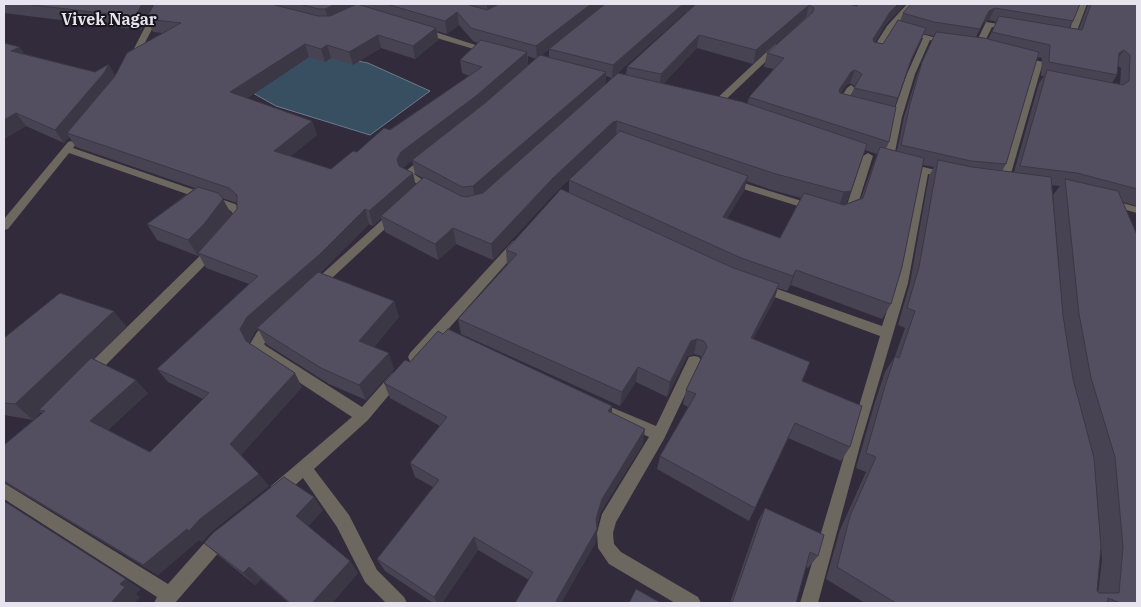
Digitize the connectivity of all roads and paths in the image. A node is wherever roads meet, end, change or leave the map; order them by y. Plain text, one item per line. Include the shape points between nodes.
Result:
1 (160, 4) edge
2 (911, 4) edge
3 (1083, 4) edge
4 (415, 28) edge
5 (890, 28) junction
6 (1023, 30) edge
7 (1060, 38) edge
8 (928, 39) junction
9 (785, 40) edge
10 (500, 53) edge
11 (874, 53) edge
12 (1012, 56) edge
13 (126, 74) edge
14 (851, 88) edge
15 (730, 109) edge
16 (859, 109) edge
17 (80, 134) edge
18 (67, 149) junction
19 (431, 153) edge
20 (874, 158) junction
21 (924, 171) junction
22 (953, 177) edge
23 (721, 178) edge
24 (1003, 185) edge
25 (442, 196) edge
26 (1102, 201) edge
27 (404, 206) edge
28 (1137, 210) edge
29 (4, 226) edge
30 (231, 229) edge
31 (527, 232) edge
32 (219, 244) edge
33 (750, 284) edge
34 (304, 297) edge
35 (283, 316) edge
36 (438, 331) junction
37 (886, 333) junction
38 (456, 340) edge
39 (694, 361) dead end
40 (80, 383) edge
41 (590, 404) edge
42 (363, 416) junction
43 (659, 434) junction
44 (305, 469) junction
45 (4, 490) edge
46 (269, 498) edge
47 (234, 527) edge
48 (166, 599) edge
49 (398, 603) edge
50 (692, 603) edge
51 (809, 603) edge

1 - 13 street
2 - 5 street
3 - 7 street via 1070,39
4 - 10 street
5 - 8 street
5 - 11 street
6 - 8 street via 990,24 973,47
8 - 20 street
9 - 15 street via 711,104
12 - 24 street via 1039,62 1038,79
14 - 16 street via 841,105
17 - 18 street
18 - 29 street
18 - 30 street via 231,206 239,216
19 - 25 street via 407,174 422,190
20 - 21 street
20 - 23 street via 850,210 844,214 829,213
21 - 22 street
21 - 37 street via 902,283
26 - 28 street
27 - 34 street
31 - 36 street
32 - 40 street
33 - 37 street
35 - 42 street via 262,336 257,344 261,350
36 - 38 street
36 - 42 street
37 - 51 street
39 - 43 street
41 - 43 street
42 - 44 street
43 - 50 street via 608,520 604,534 606,548 615,558
44 - 46 street
44 - 49 street via 343,521 371,576
45 - 48 street
47 - 48 street via 219,538

